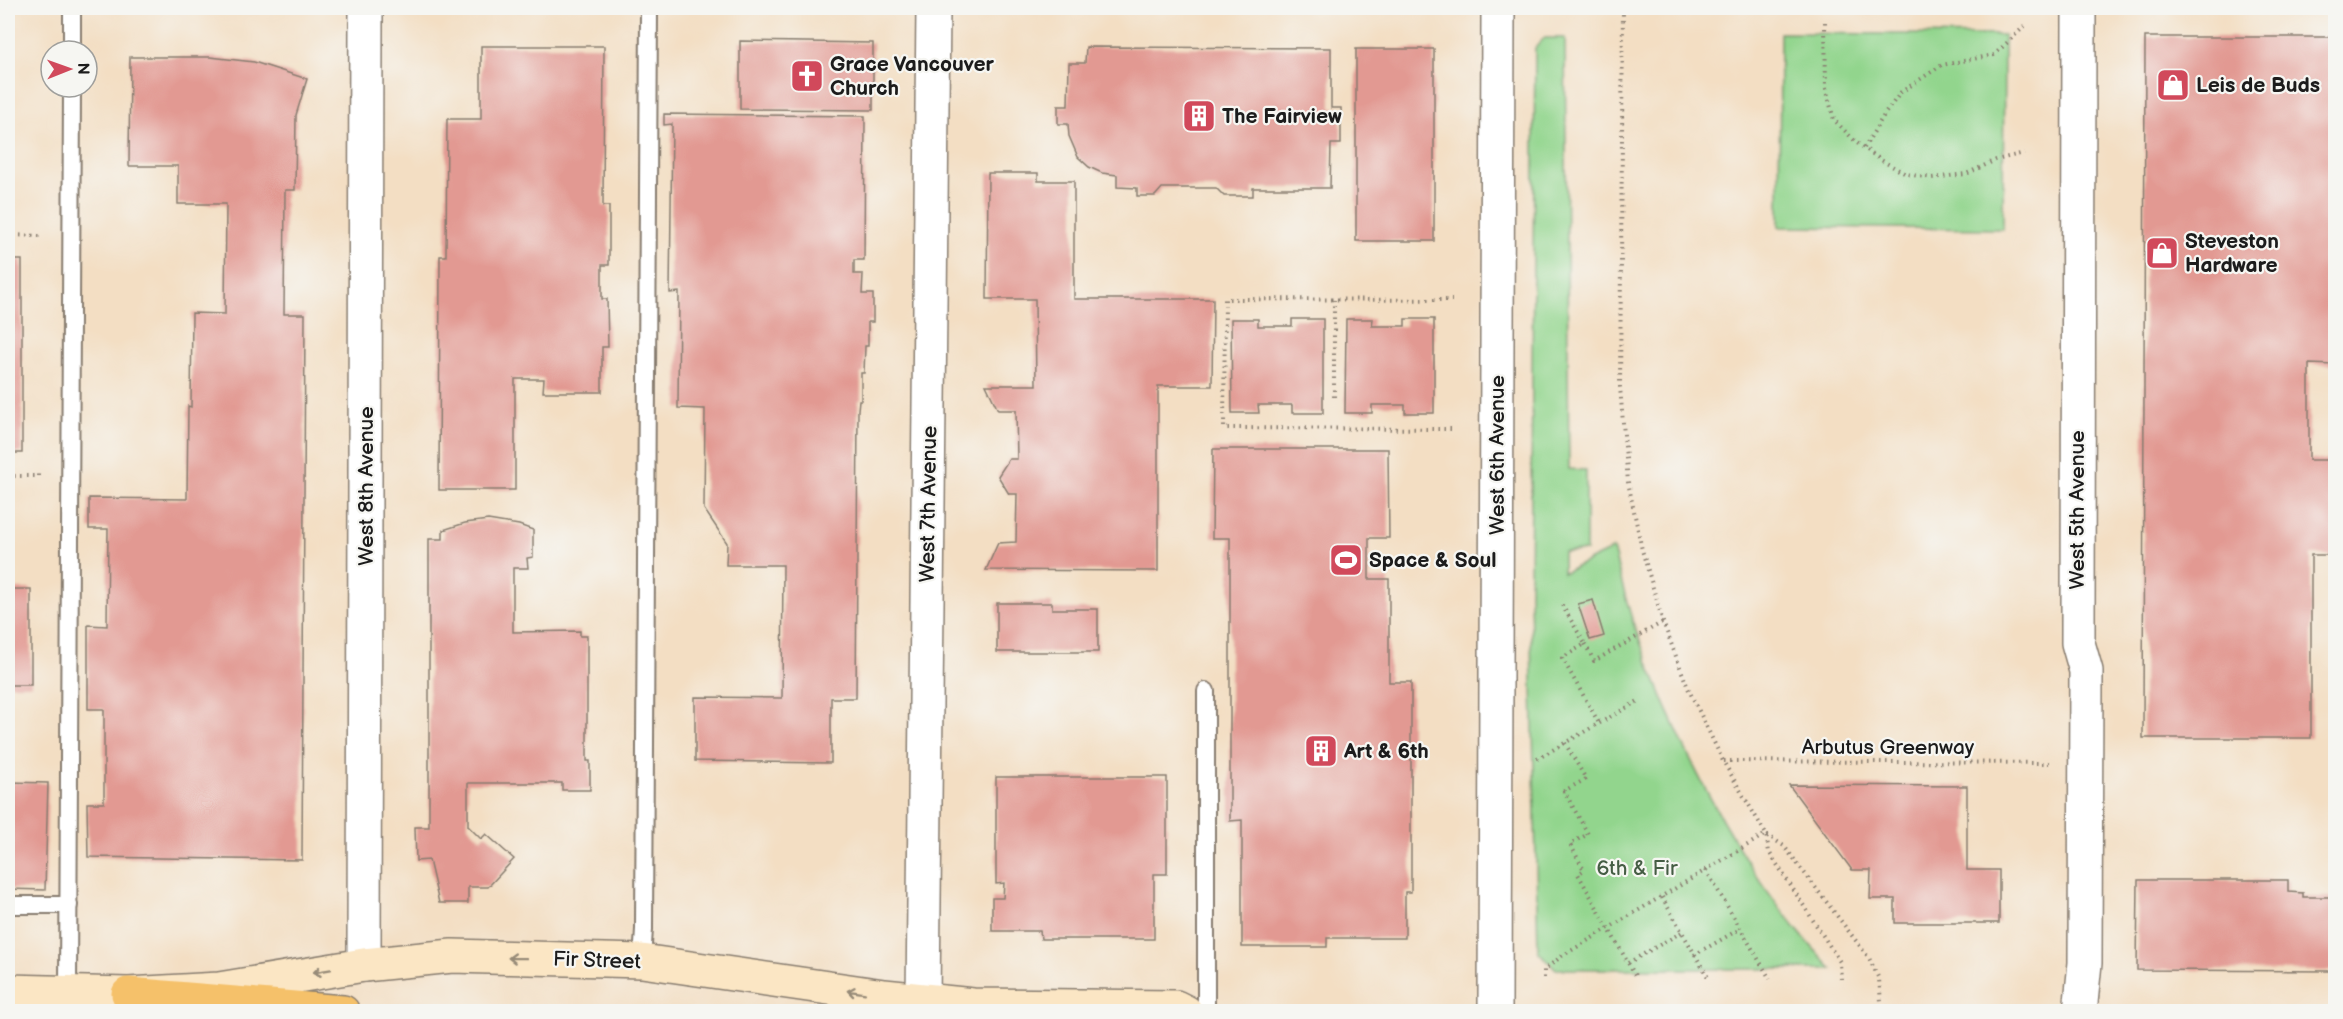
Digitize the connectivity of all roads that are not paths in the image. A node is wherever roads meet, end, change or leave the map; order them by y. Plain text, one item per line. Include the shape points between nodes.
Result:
1 (72, 8) edge
2 (366, 8) edge
3 (649, 8) edge
4 (933, 8) edge
5 (1498, 8) edge
6 (2079, 8) edge
7 (72, 39) edge
8 (72, 99) edge
9 (1206, 691) dead end
10 (8, 905) edge
11 (69, 905) junction
12 (642, 961) junction
13 (364, 964) junction
14 (8, 991) edge
15 (68, 992) junction
16 (129, 994) junction
17 (923, 1000) junction
18 (343, 1011) edge
19 (1186, 1011) edge
20 (1206, 1011) edge
21 (1495, 1011) edge
22 (2080, 1011) edge

1 - 7 lane
2 - 13 street, West 8th Avenue
3 - 12 lane
4 - 17 street, West 7th Avenue
5 - 21 street, West 6th Avenue
6 - 22 street, West 5th Avenue via 2078,643 2086,671 2085,963
8 - 11 lane
9 - 20 lane
10 - 11 lane
11 - 15 lane
12 -> 13 street, Fir Street via 452,956
17 -> 12 street, Fir Street
13 -> 16 street, Fir Street via 219,989
14 - 15 street, Fir Street
15 - 16 street, Fir Street
16 - 18 highway
17 - 19 street, Fir Street via 973,1005 1176,1007

